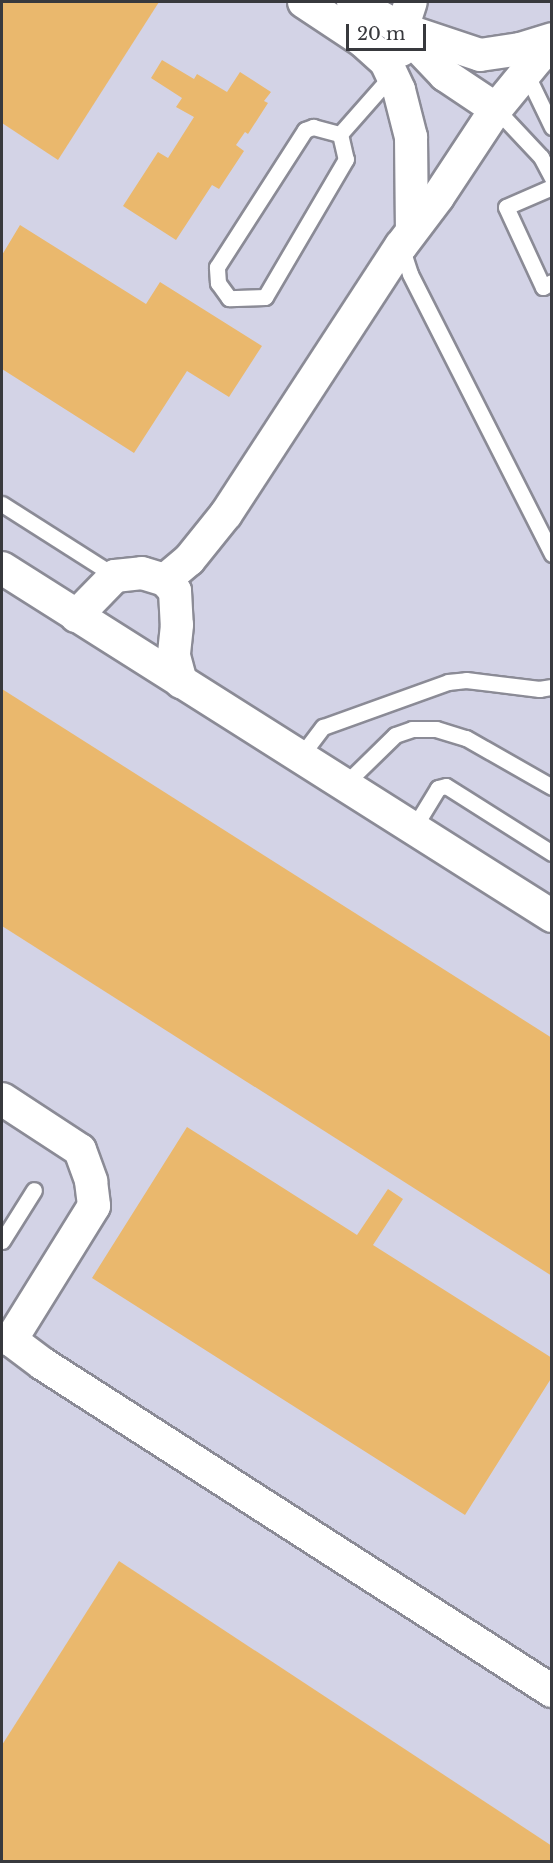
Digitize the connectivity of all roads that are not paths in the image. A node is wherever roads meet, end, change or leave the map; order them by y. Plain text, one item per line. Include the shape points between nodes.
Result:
1 (304, 2) edge
2 (353, 2) edge
3 (407, 15) edge
4 (547, 41) edge
5 (525, 73) junction
6 (395, 82) junction
7 (496, 110) junction
8 (552, 127) edge
9 (340, 134) junction
10 (552, 178) edge
11 (552, 187) edge
12 (407, 237) junction
13 (552, 282) edge
14 (2, 504) edge
15 (552, 554) edge
16 (2, 568) edge
17 (115, 576) junction
18 (165, 580) junction
19 (76, 616) junction
20 (182, 682) junction
21 (552, 687) edge
22 (300, 757) junction
23 (344, 785) junction
24 (552, 787) edge
25 (413, 829) junction
26 (552, 853) edge
27 (552, 916) edge
28 (2, 1099) edge
29 (34, 1190) dead end
30 (2, 1241) edge
31 (7, 1347) edge
32 (552, 1690) edge

1 - 6 street via 363,41 386,62
2 - 3 street
3 - 4 street via 480,55
3 - 6 street
3 - 7 street via 445,75
4 - 5 street
5 - 7 street
5 - 8 lane
6 - 9 lane
6 - 12 street via 411,136
7 - 10 lane via 541,158
7 - 12 street
9 - 9 lane via 346,159 265,297 229,297 218,283 217,267 305,130 313,127
11 - 13 lane via 506,207 543,286
12 - 15 lane via 410,274
12 - 18 street via 226,514 189,560
14 - 17 lane
16 - 19 street
17 - 18 street via 142,573
17 - 19 street
18 - 20 street via 175,591 174,656
19 - 20 street
20 - 22 street
21 - 22 lane via 448,682 323,727
22 - 23 street
23 - 24 lane via 395,735 412,729 436,729 466,738
23 - 25 street
25 - 26 lane via 438,788 446,786
25 - 27 street
28 - 31 street via 81,1150 94,1206
29 - 30 lane
31 - 32 street via 43,1364

